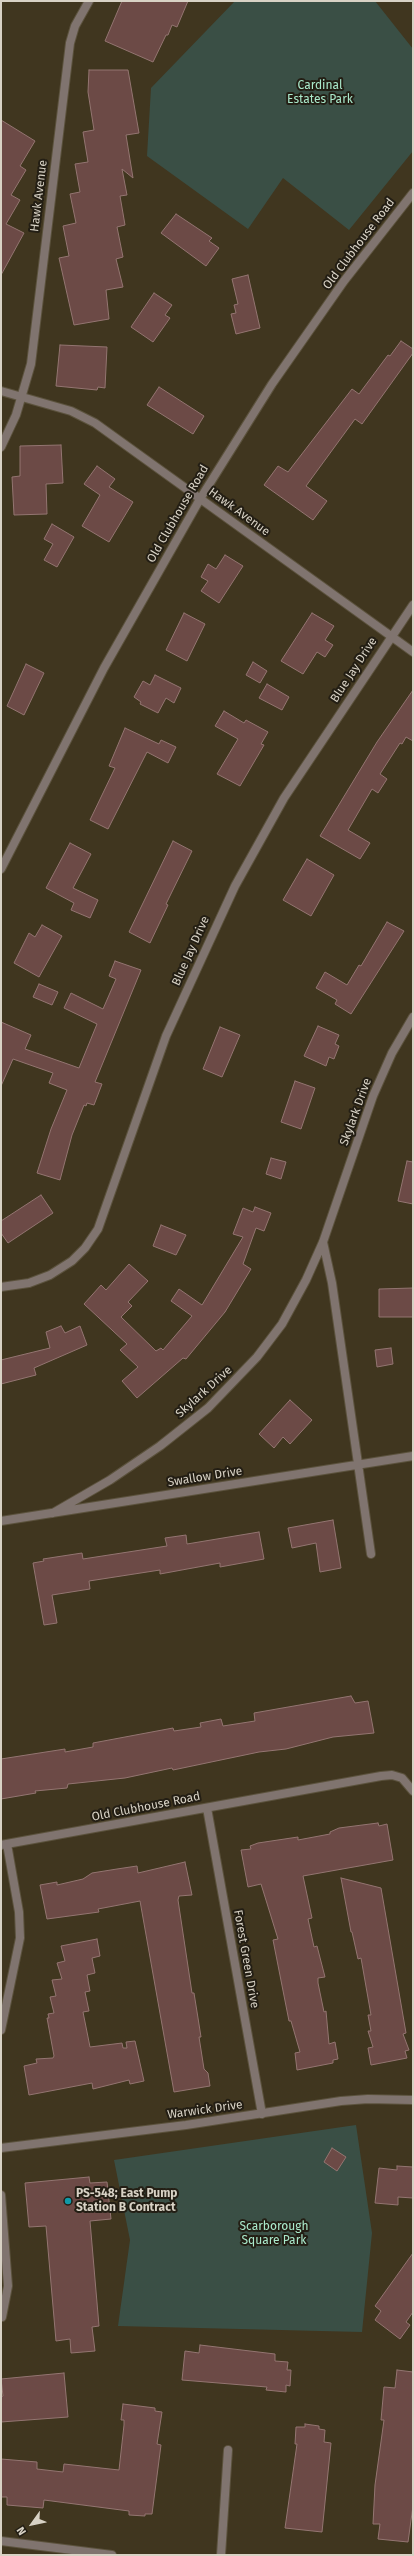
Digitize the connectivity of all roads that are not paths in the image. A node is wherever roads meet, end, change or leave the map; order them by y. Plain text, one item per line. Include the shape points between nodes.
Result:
1 (89, 1) edge
2 (413, 193) edge
3 (1, 391) edge
4 (22, 398) junction
5 (1, 447) edge
6 (200, 499) junction
7 (413, 605) edge
8 (391, 636) junction
9 (413, 652) edge
10 (1, 869) edge
11 (413, 1017) edge
12 (323, 1242) junction
13 (1, 1287) edge
14 (413, 1456) edge
15 (358, 1465) junction
16 (53, 1513) junction
17 (1, 1521) edge
18 (371, 1554) dead end
19 (413, 1791) edge
20 (207, 1808) junction
21 (4, 1844) edge
22 (1, 2030) edge
23 (413, 2100) edge
24 (262, 2114) junction
25 (1, 2148) edge
26 (1, 2195) edge
27 (2, 2317) dead end
28 (228, 2450) dead end
29 (1, 2541) edge
30 (97, 2554) edge
31 (112, 2555) edge
32 (221, 2555) edge

1 - 4 street, Hawk Avenue via 75,26 70,43 31,364
2 - 6 street, Old Clubhouse Road via 344,281 272,384
3 - 4 street
4 - 5 street, Hawk Avenue
4 - 6 street, Hawk Avenue via 71,411 95,423
6 - 8 street, Hawk Avenue
6 - 10 street, Old Clubhouse Road via 104,668
7 - 8 street, Blue Jay Drive
8 - 9 street, Hawk Avenue
8 - 13 street, Blue Jay Drive via 284,798 225,905 166,1036 98,1229 72,1261 50,1275 29,1283
11 - 12 street, Skylark Drive via 392,1053 373,1096
12 - 15 street via 332,1283
12 - 16 street, Skylark Drive via 282,1324 229,1388 160,1446 110,1480
14 - 15 street, Swallow Drive
15 - 16 street, Swallow Drive
15 - 18 street
16 - 17 street, Swallow Drive
19 - 20 street, Old Clubhouse Road via 402,1778 392,1775
20 - 21 street, Old Clubhouse Road
20 - 24 street, Forest Green Drive
21 - 22 street via 19,1912 20,1938
23 - 24 street, Warwick Drive via 355,2100
24 - 25 street, Warwick Drive
26 - 27 street via 8,2286
28 - 32 street
29 - 30 street
30 - 31 street

